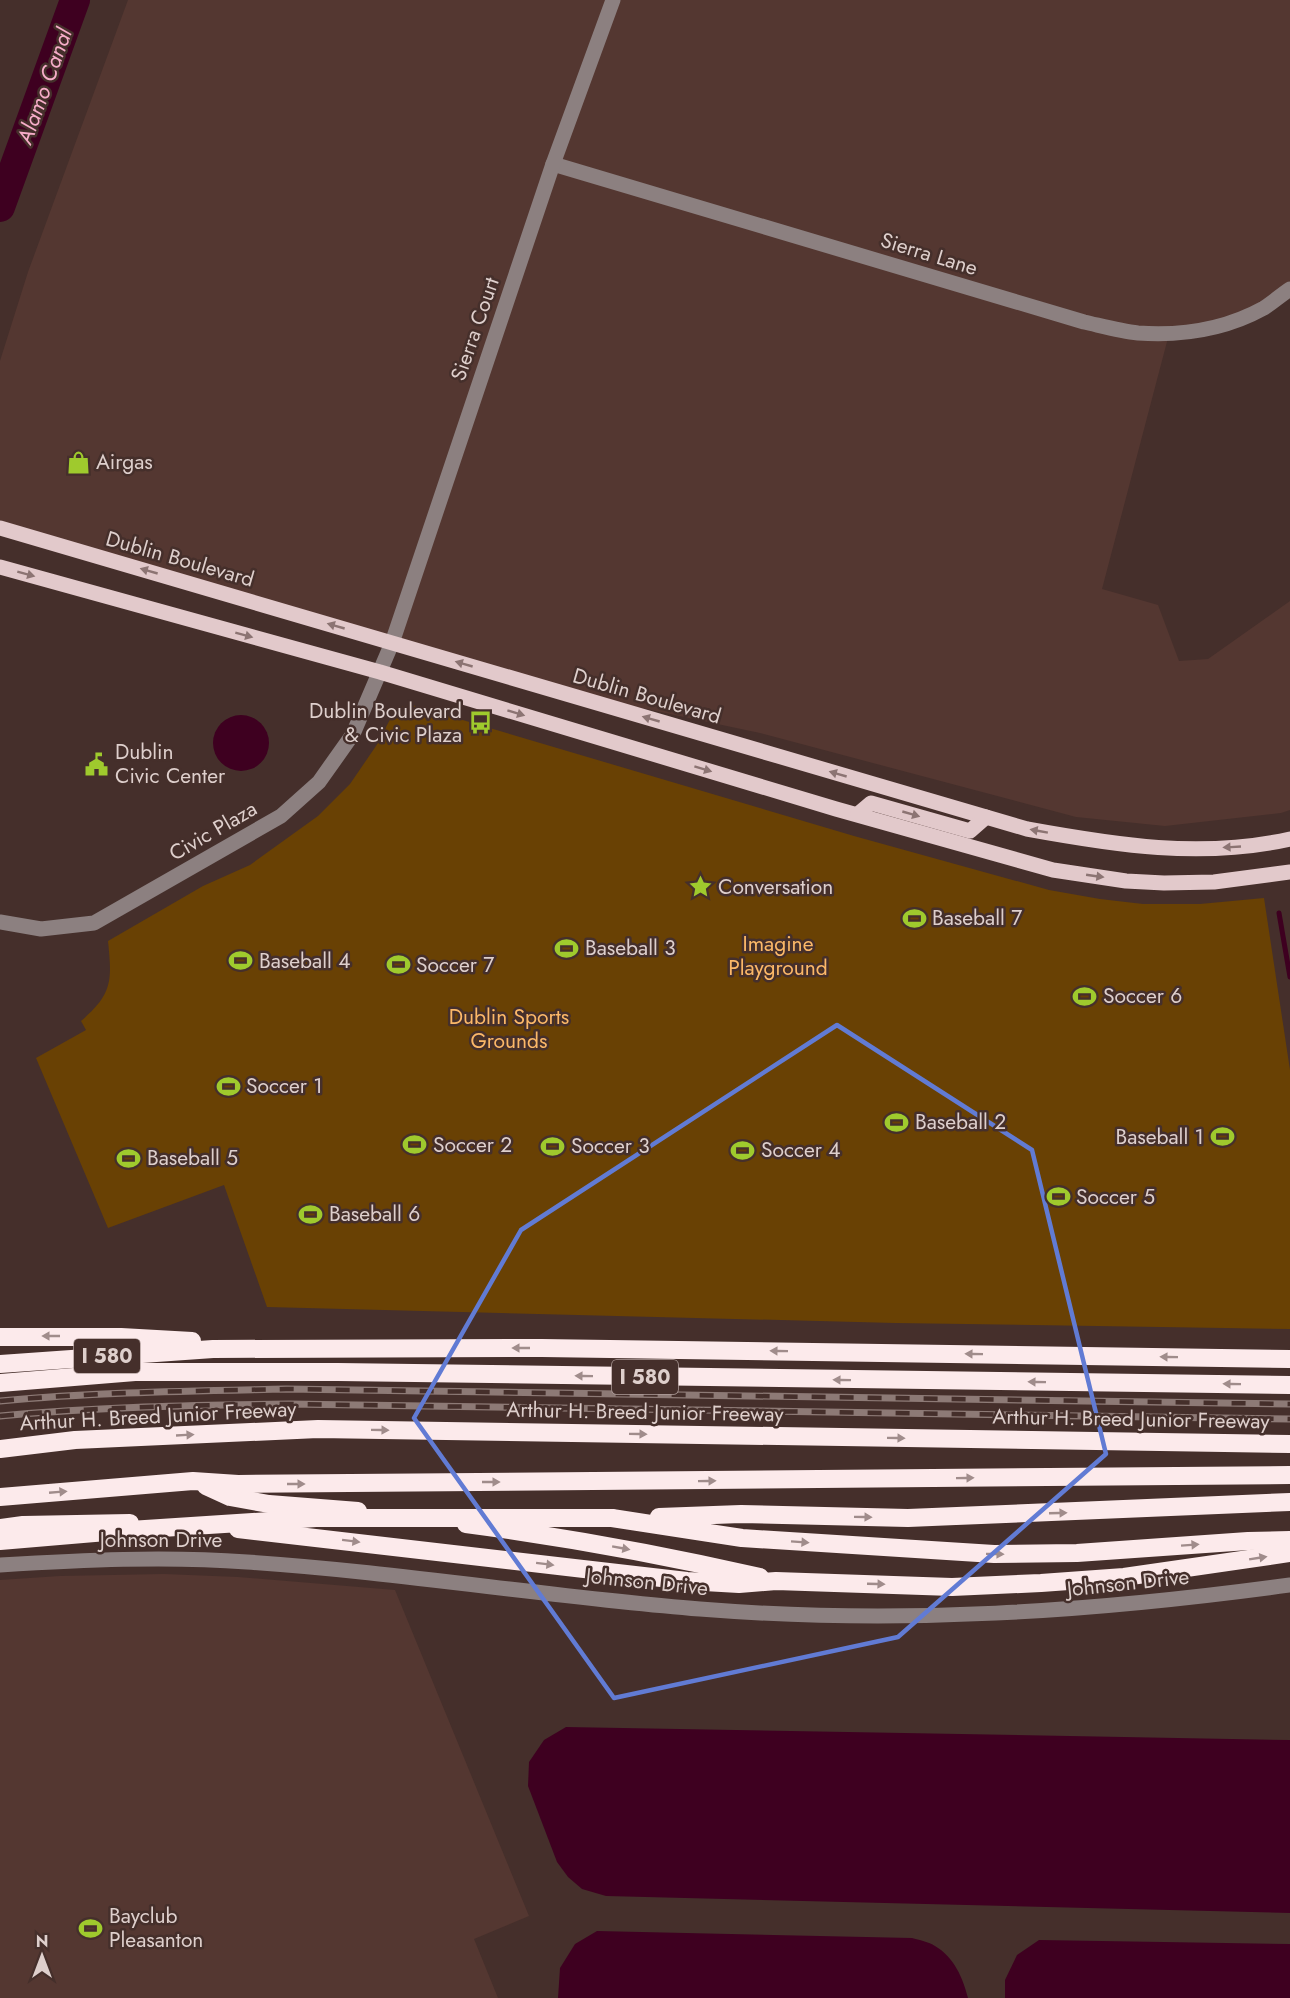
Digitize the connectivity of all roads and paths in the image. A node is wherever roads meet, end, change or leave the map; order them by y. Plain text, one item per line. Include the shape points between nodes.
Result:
1 (613, 0) edge
2 (553, 164) junction
3 (1290, 289) edge
4 (0, 528) edge
5 (0, 567) edge
6 (392, 643) junction
7 (380, 672) junction
8 (858, 814) junction
9 (986, 818) junction
10 (1290, 839) edge
11 (1290, 872) edge
12 (0, 922) edge
13 (0, 1338) edge
14 (213, 1349) junction
15 (1290, 1359) edge
16 (0, 1364) edge
17 (0, 1383) edge
18 (1290, 1385) edge
19 (1290, 1444) edge
20 (0, 1449) edge
21 (1290, 1475) edge
22 (234, 1491) junction
23 (0, 1497) edge
24 (1290, 1502) edge
25 (612, 1518) junction
26 (0, 1528) edge
27 (1290, 1540) edge
28 (0, 1541) edge
29 (1290, 1552) edge
30 (0, 1564) edge
31 (776, 1581) junction
32 (1290, 1585) edge

1 - 2 street, Sierra Court
2 - 3 street, Sierra Lane via 1084,322 1137,333 1197,331 1228,323 1263,308
2 - 6 street, Sierra Court
6 -> 4 main road, Dublin Boulevard
5 -> 7 main road
6 - 7 street, Sierra Court
9 -> 6 main road, Dublin Boulevard
7 -> 8 main road
7 - 12 street, Civic Plaza via 354,734 319,782 281,816 94,923 41,928
8 -> 9 main road via 871,802 970,831
8 -> 11 main road via 1053,870 1126,880 1214,882
10 -> 9 main road, Dublin Boulevard via 1254,846 1177,850 1101,843
14 -> 13 highway via 191,1341 121,1337
15 -> 14 highway, I 580 via 542,1347
14 - 16 highway, I 580
18 -> 17 highway, I 580 via 338,1372 135,1372
20 -> 19 highway, Arthur H. Breed Junior Freeway via 75,1440 318,1429
22 -> 21 highway
23 -> 22 highway via 193,1480
22 -> 31 highway via 269,1504 536,1533
25 -> 24 highway via 741,1514 908,1518
25 -> 27 highway via 742,1538 994,1554
25 - 28 highway, bridge via 316,1518
26 -> 31 highway via 170,1524 687,1581
31 -> 29 highway via 952,1587 1041,1583 1124,1576
30 - 32 street, Johnson Drive via 111,1560 246,1562 700,1609 899,1617 1117,1606

